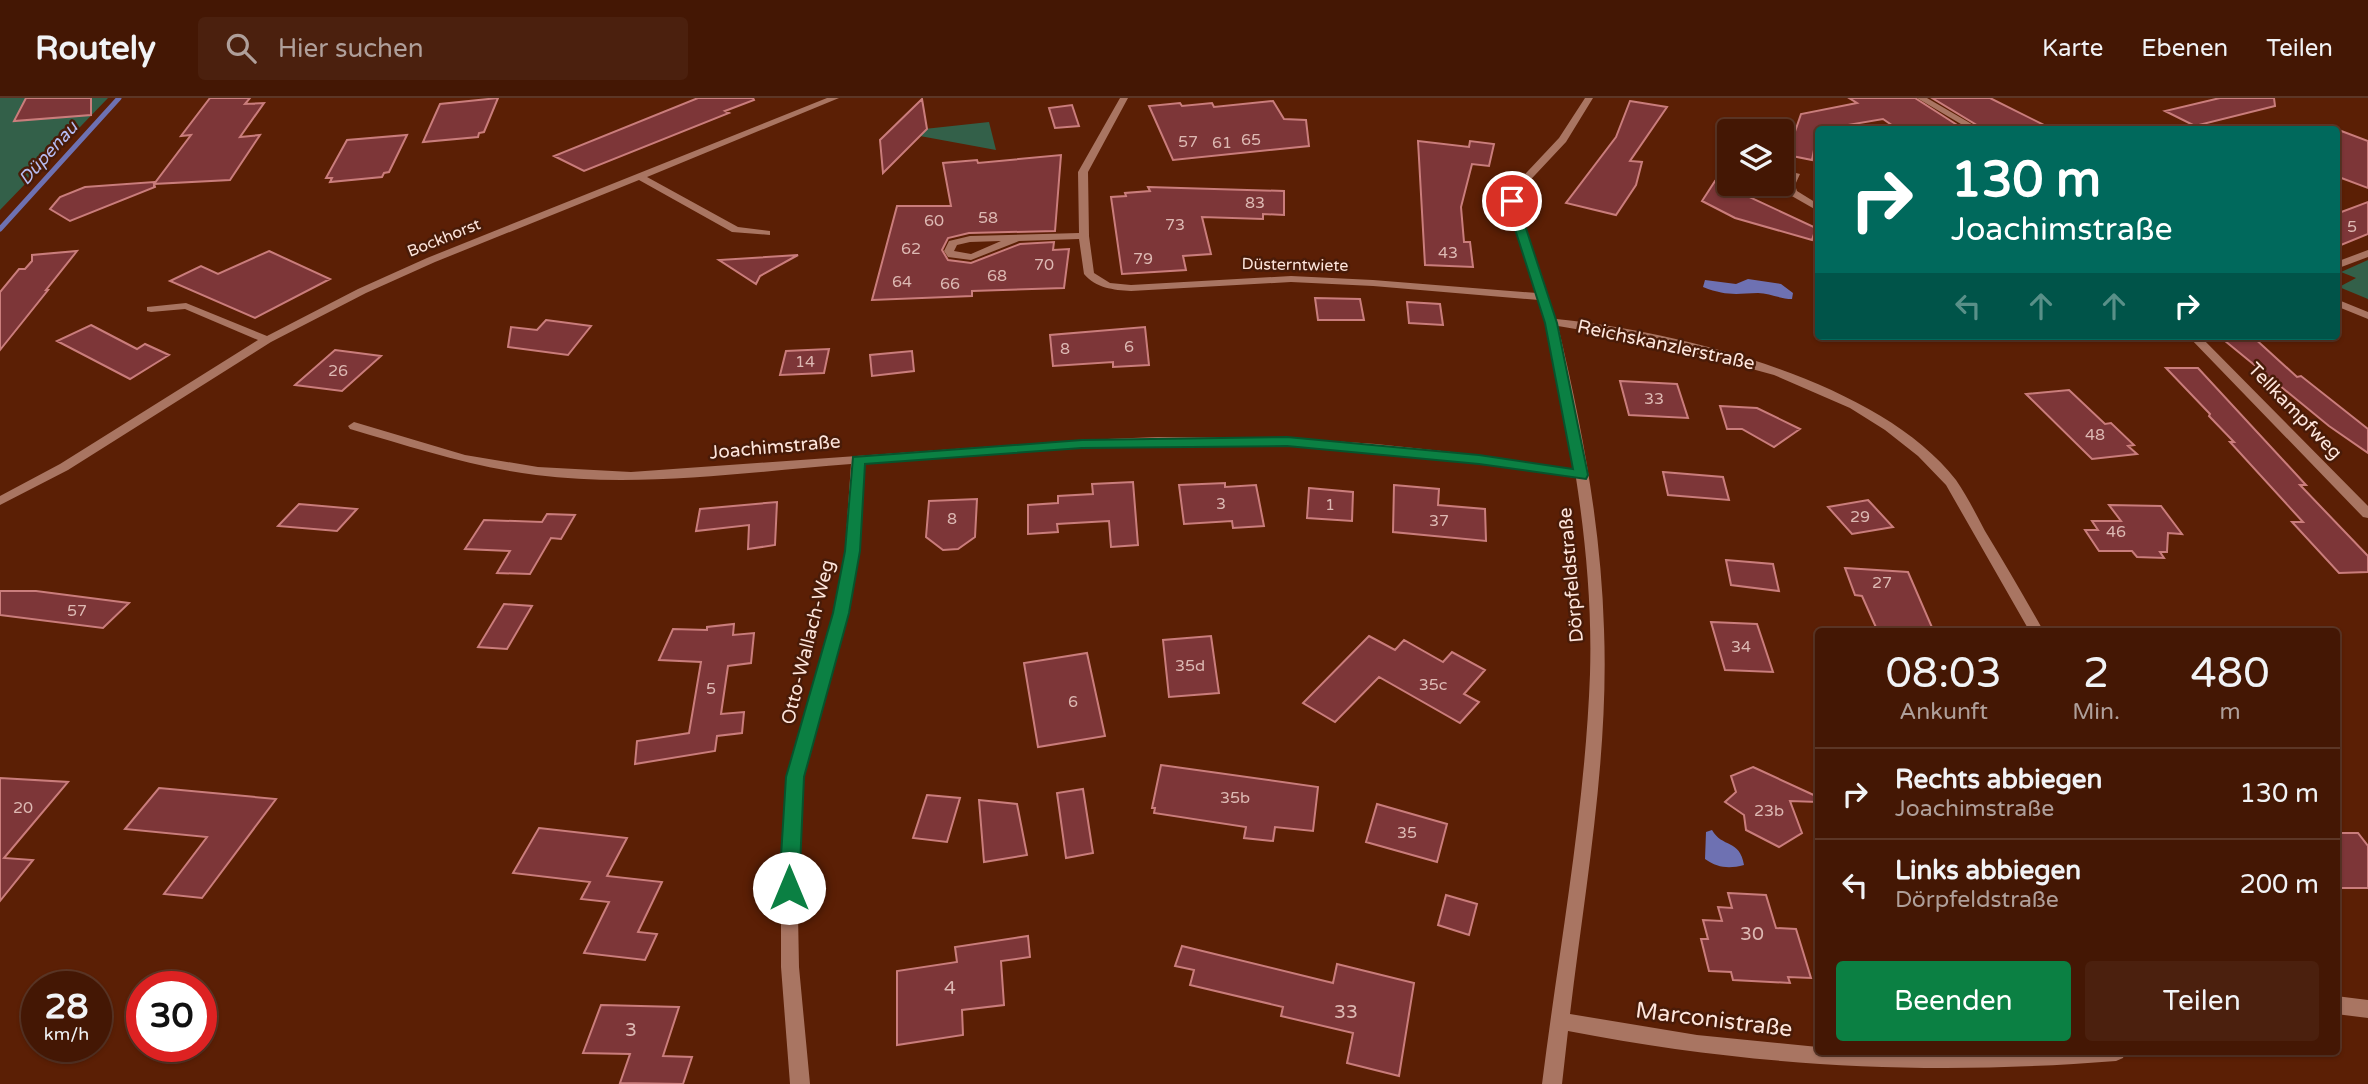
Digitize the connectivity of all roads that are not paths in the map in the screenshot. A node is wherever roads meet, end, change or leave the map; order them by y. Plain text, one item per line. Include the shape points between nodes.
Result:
1 (835, 98) edge
2 (1124, 98) edge
3 (1589, 98) edge
4 (1921, 98) edge
5 (1971, 126) edge
6 (1795, 174) dead end
7 (640, 177) junction
8 (1815, 206) edge
9 (766, 233) dead end
10 (1084, 236) junction
11 (1015, 239) junction
12 (2368, 253) edge
13 (2340, 264) edge
14 (1543, 297) junction
15 (2340, 304) edge
16 (151, 309) dead end
17 (2368, 316) edge
18 (1551, 323) junction
19 (2198, 340) edge
20 (267, 341) junction
21 (354, 426) dead end
22 (858, 460) junction
23 (1581, 475) junction
24 (0, 501) edge
25 (2368, 514) edge
26 (2035, 628) edge
27 (2340, 1004) edge
28 (2368, 1009) edge
29 (1559, 1021) junction
30 (2053, 1055) edge
31 (800, 1084) edge
32 (1552, 1084) edge

1 - 7 street, Bockhorst
2 - 10 street, Düsterntwiete via 1083,172
3 - 14 street, Dörpfeldstraße via 1563,140 1513,194
4 - 5 street
6 - 8 street via 1790,185 1793,193
7 - 9 street via 736,230
7 - 20 street, Bockhorst via 403,272
10 - 11 street
10 - 14 street, Düsterntwiete via 1089,274 1106,286 1291,279
11 - 11 street via 971,257 949,251 960,240
12 - 13 street
14 - 18 street, Dörpfeldstraße
15 - 17 street
16 - 20 street via 186,306
18 - 23 street, Dörpfeldstraße
18 - 26 street, Reichskanzlerstraße via 1739,359 1812,385 1883,424 1951,483
19 - 25 street, Tellkampfweg
20 - 24 street, Bockhorst via 74,461
21 - 22 street, Joachimstraße via 464,459 538,471 631,476
22 - 23 street, Joachimstraße via 1082,444 1287,442 1479,459
22 - 31 street, Otto-Wallach-Weg via 852,551 841,613 795,777 789,862 790,967
23 - 29 street, Dörpfeldstraße via 1591,545 1597,670 1592,754
27 - 28 street
29 - 30 street, Marconistraße via 1688,1043 1811,1057 1948,1060
29 - 32 street, Dörpfeldstraße

